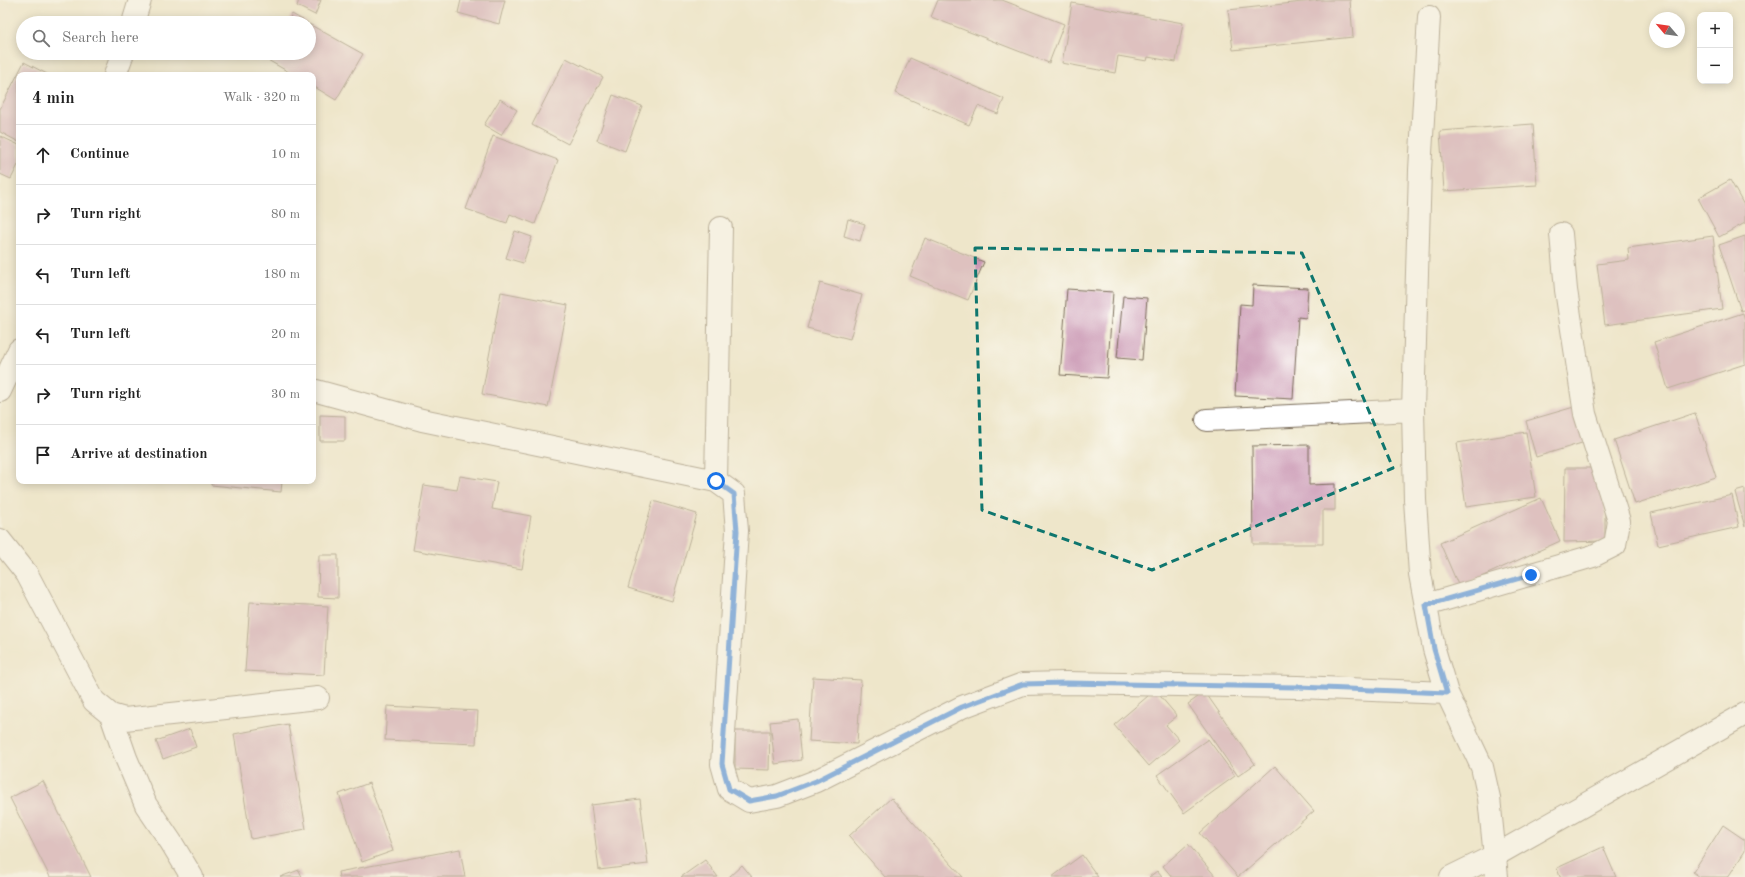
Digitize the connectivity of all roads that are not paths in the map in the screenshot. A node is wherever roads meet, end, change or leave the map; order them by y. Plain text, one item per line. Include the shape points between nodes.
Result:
1 (140, 0) edge
2 (135, 16) edge
3 (1429, 17) dead end
4 (120, 60) edge
5 (116, 72) edge
6 (721, 228) dead end
7 (1561, 234) dead end
8 (16, 356) edge
9 (0, 391) edge
10 (316, 391) edge
11 (1413, 410) junction
12 (1207, 420) dead end
13 (716, 481) junction
14 (0, 540) edge
15 (1426, 605) junction
16 (1447, 693) junction
17 (318, 698) dead end
18 (1745, 714) edge
19 (111, 715) junction
20 (1496, 855) junction
21 (192, 877) edge
22 (1451, 877) edge
23 (1497, 877) edge

1 - 2 street
3 - 11 street via 1420,170
4 - 5 street
6 - 13 street
7 - 15 street via 1566,290 1585,414 1619,521 1615,545 1593,556
8 - 9 street
10 - 13 street via 422,420
11 - 12 street
11 - 15 street via 1415,500 1420,574
13 - 16 street via 734,494 737,531 722,764 729,789 749,801 777,796 816,781 962,707 1023,684 1298,687
14 - 19 street via 27,574 94,701
15 - 16 street via 1434,649
16 - 20 street via 1482,767 1489,798
17 - 19 street via 125,719
18 - 20 street
19 - 21 street via 146,805
20 - 22 street
20 - 23 street

